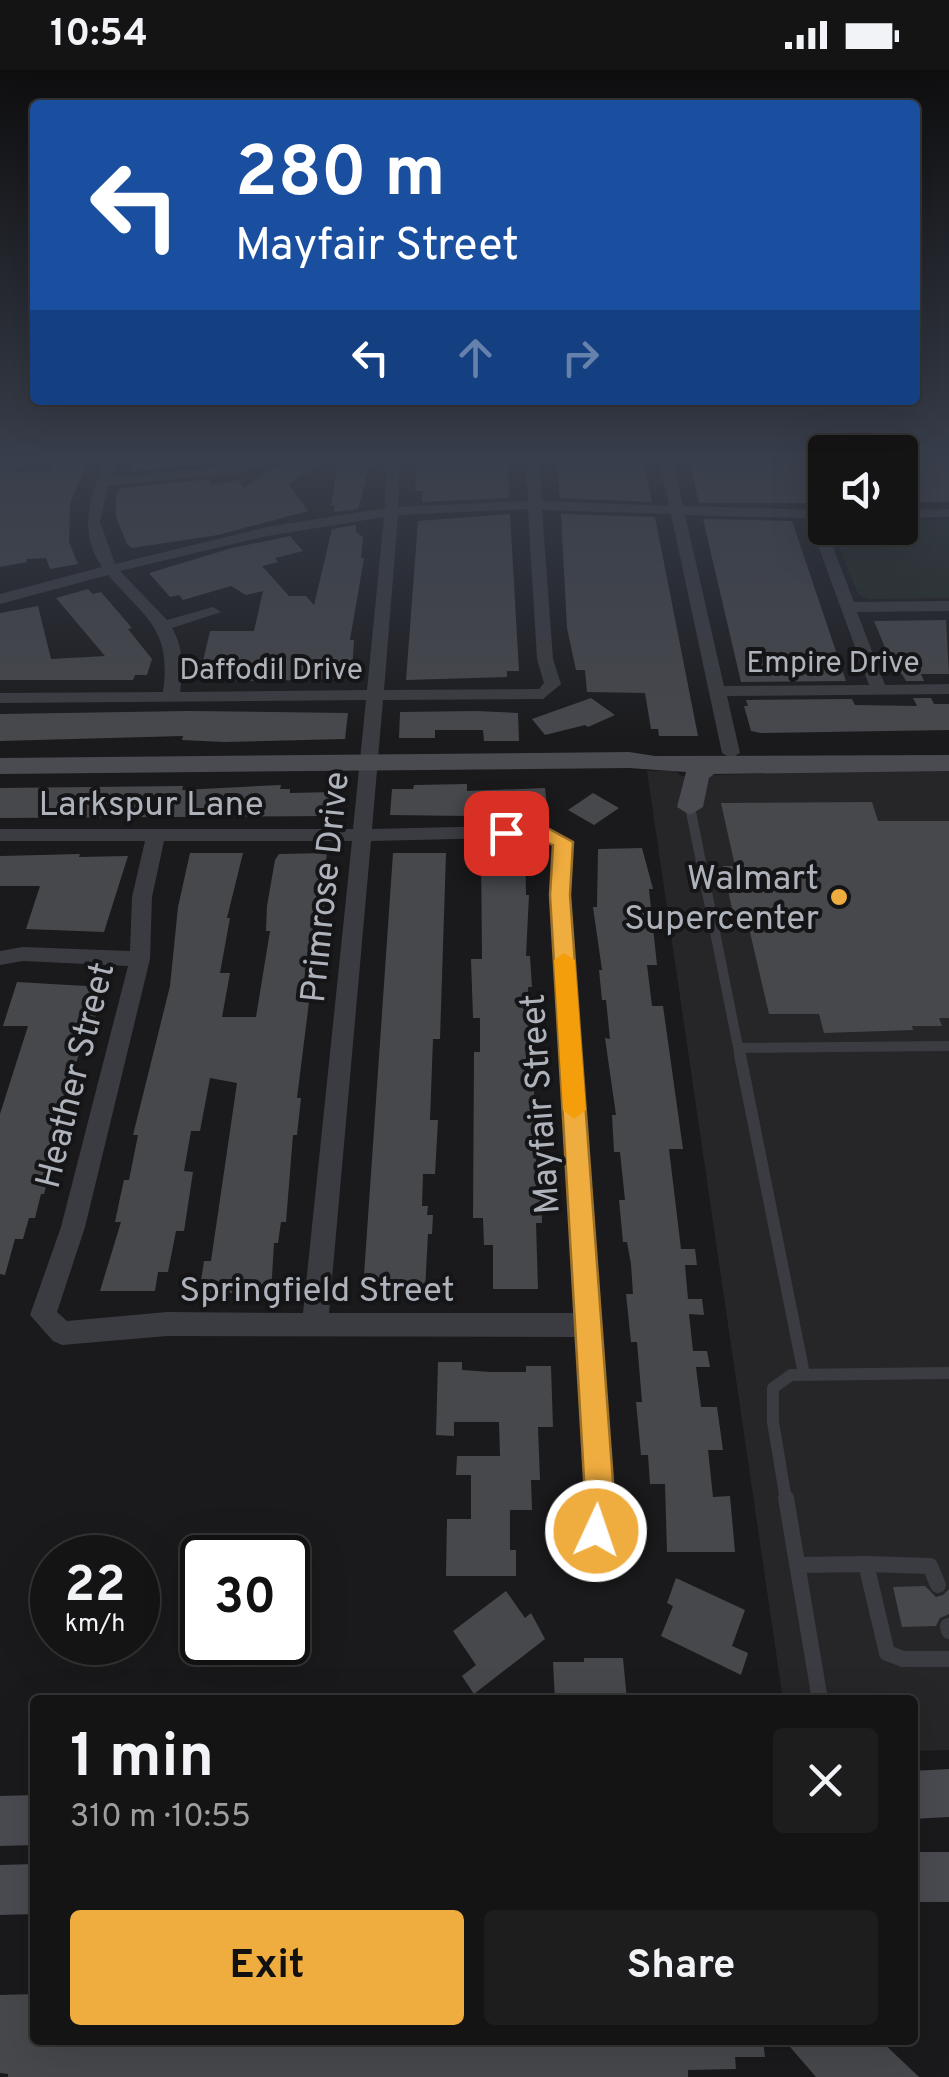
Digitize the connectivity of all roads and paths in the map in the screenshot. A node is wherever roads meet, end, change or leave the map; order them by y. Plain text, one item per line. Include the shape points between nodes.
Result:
1 (100, 551) edge
2 (191, 551) edge
3 (387, 551) edge
4 (538, 551) edge
5 (686, 551) edge
6 (830, 551) edge
7 (114, 570) junction
8 (0, 599) edge
9 (949, 606) edge
10 (848, 607) junction
11 (214, 612) dead end
12 (165, 626) junction
13 (949, 689) edge
14 (879, 690) junction
15 (717, 691) junction
16 (376, 696) junction
17 (171, 697) junction
18 (0, 698) edge
19 (949, 752) edge
20 (730, 759) junction
21 (642, 762) junction
22 (369, 763) junction
23 (949, 763) edge
24 (0, 766) edge
25 (690, 807) junction
26 (362, 835) junction
27 (0, 836) edge
28 (156, 836) junction
29 (0, 958) edge
30 (140, 959) junction
31 (949, 1046) edge
32 (739, 1048) junction
33 (315, 1324) junction
34 (49, 1325) joint
35 (589, 1325) junction
36 (949, 1372) edge
37 (804, 1374) junction
38 (797, 1564) junction
39 (866, 1564) junction
40 (592, 1567) dead end
41 (938, 1585) dead end
42 (949, 1658) edge
43 (819, 1695) edge
44 (949, 1793) edge
45 (918, 1795) edge
46 (30, 1820) edge
47 (0, 1821) edge
48 (949, 1877) edge
49 (918, 1878) edge
50 (0, 1890) edge
51 (30, 1890) edge

1 - 7 street
2 - 7 street
3 - 16 street, Primrose Drive
4 - 16 street, Daffodil Drive via 545,659 553,684 543,694
5 - 15 street
6 - 10 street
7 - 8 street
7 - 12 street
9 - 10 street
10 - 14 street
11 - 12 street
12 - 17 street via 178,667
13 - 14 street, Empire Drive
14 - 15 street, Empire Drive
15 - 20 street
16 - 17 street, Daffodil Drive
16 - 22 street, Primrose Drive
17 - 18 street, Daffodil Drive
19 - 20 street
20 - 21 street
20 - 23 street
20 - 25 street via 699,772
21 - 22 street
21 - 25 street via 684,775
22 - 24 street
22 - 26 street, Primrose Drive
25 - 32 lane
26 - 28 street, Larkspur Lane
26 - 33 street, Primrose Drive
26 - 35 street, Mayfair Street via 542,830 563,842 560,895
27 - 28 street, Larkspur Lane
28 - 30 street, Heather Street via 142,897
29 - 30 street
30 - 34 street, Heather Street via 73,1227 42,1316
31 - 32 lane
32 - 37 lane
33 - 34 street, Springfield Street via 167,1324 62,1333
33 - 35 street, Springfield Street
35 - 40 street, Mayfair Street via 599,1496
36 - 37 lane
37 - 38 lane via 781,1380 770,1403
38 - 39 lane
38 - 43 lane
39 - 41 lane via 930,1566
39 - 42 lane via 887,1653
44 - 45 street
46 - 47 street
48 - 49 street
50 - 51 street

